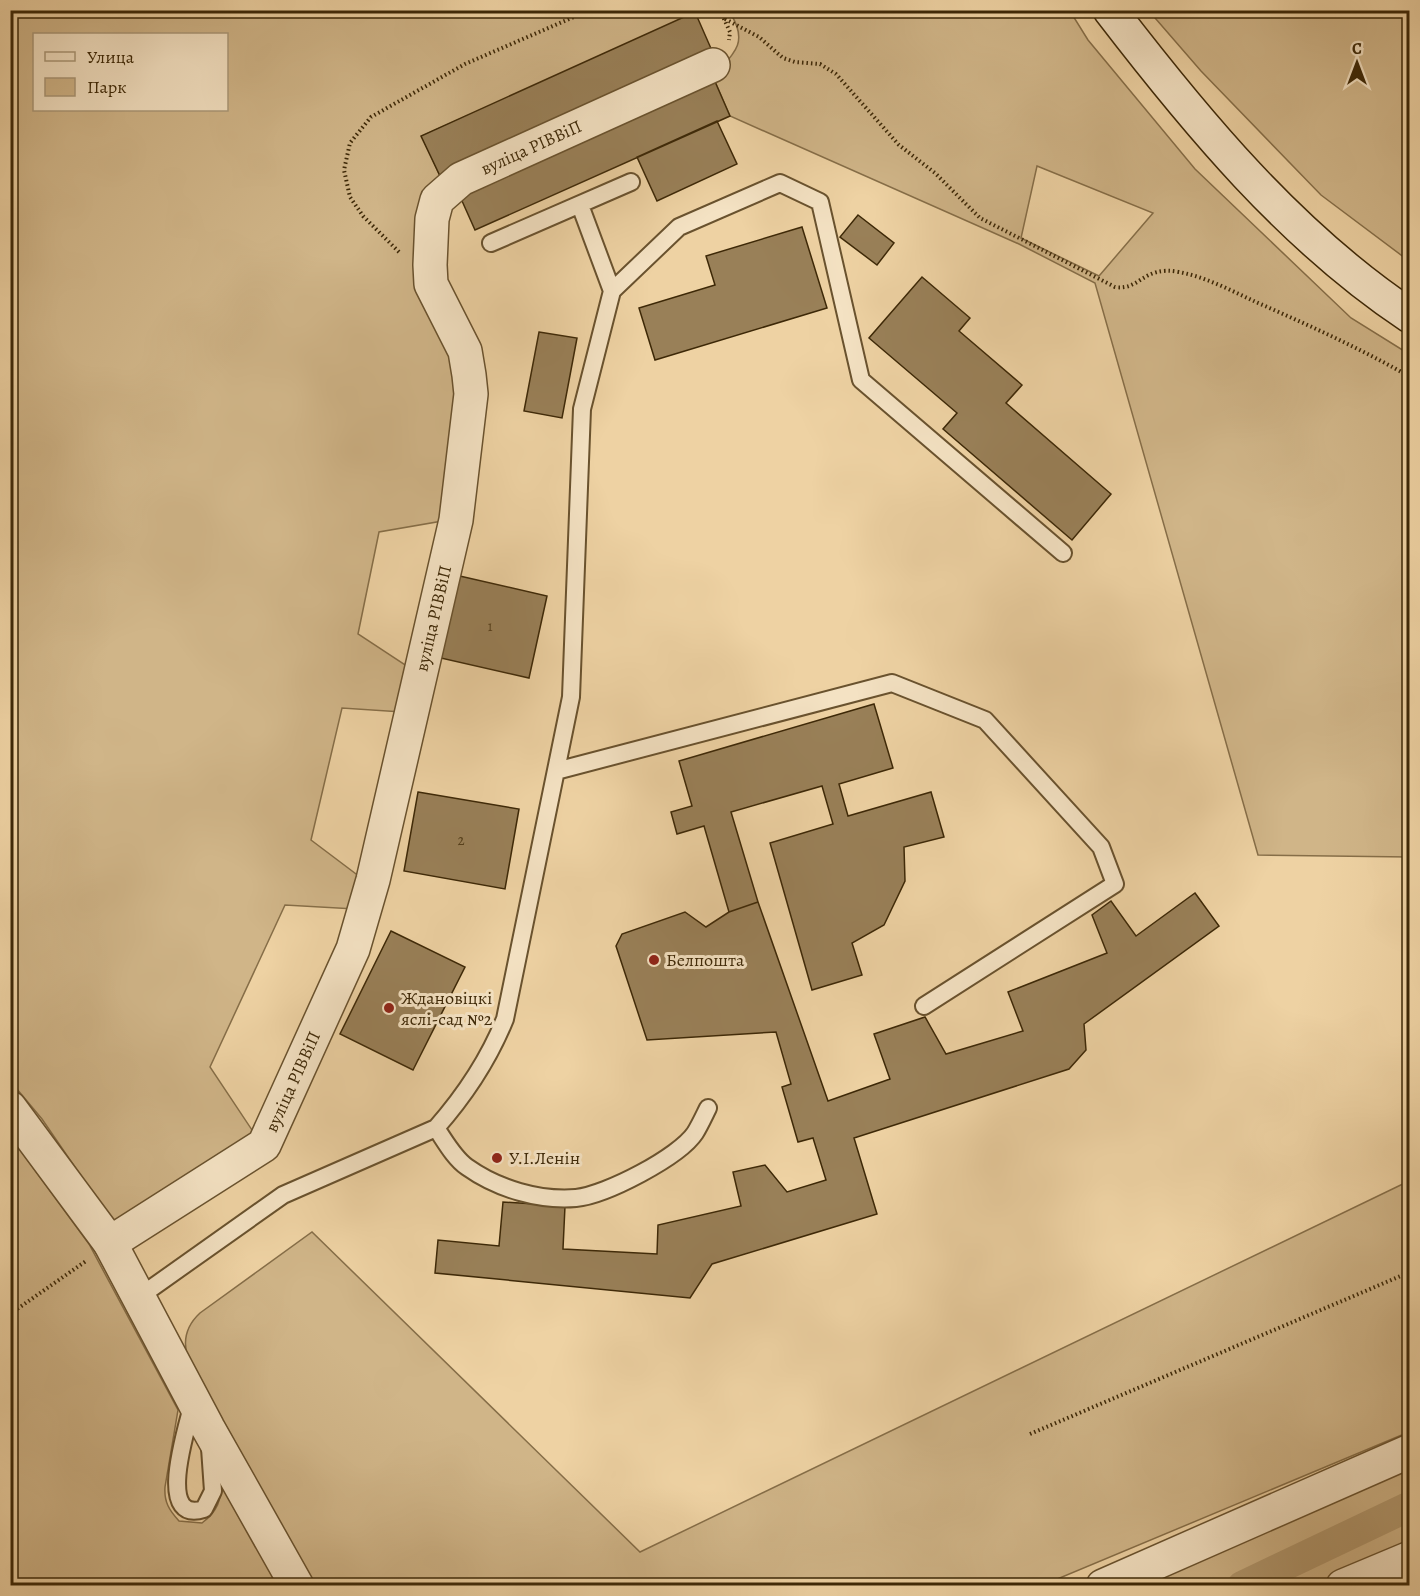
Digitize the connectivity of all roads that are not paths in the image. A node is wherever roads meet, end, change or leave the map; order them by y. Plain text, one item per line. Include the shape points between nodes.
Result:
1 (1110, 10) edge
2 (713, 65) dead end
3 (631, 182) dead end
4 (580, 205) junction
5 (491, 243) dead end
6 (612, 291) junction
7 (1410, 316) edge
8 (1063, 553) dead end
9 (556, 771) junction
10 (924, 1006) dead end
11 (10, 1108) edge
12 (708, 1108) dead end
13 (436, 1128) junction
14 (110, 1243) junction
15 (139, 1297) junction
16 (194, 1399) junction
17 (208, 1428) junction
18 (1410, 1451) edge
19 (1410, 1558) edge
20 (297, 1586) edge
21 (1103, 1586) edge
22 (1343, 1586) edge

1 - 7 street via 1218,142 1295,223
2 - 14 street, вуліца РІВВіП via 461,179 437,200 431,238 431,284 465,351 471,394 451,542 373,880 353,949 264,1145
3 - 4 lane
4 - 5 lane
4 - 6 lane
6 - 8 lane via 679,227 780,183 820,202 861,380
6 - 9 lane via 582,409 571,697
9 - 10 lane via 892,683 985,720 1101,847 1115,884
9 - 13 lane via 505,1019 490,1056 473,1083
11 - 14 street
12 - 13 lane via 695,1134 645,1172 577,1198 541,1197 488,1179 465,1166
13 - 15 lane via 283,1195
14 - 15 street
15 - 16 street
16 - 17 street
16 - 17 lane via 175,1489 180,1504 189,1509 204,1509 213,1497
17 - 20 street
18 - 21 street
19 - 22 street

